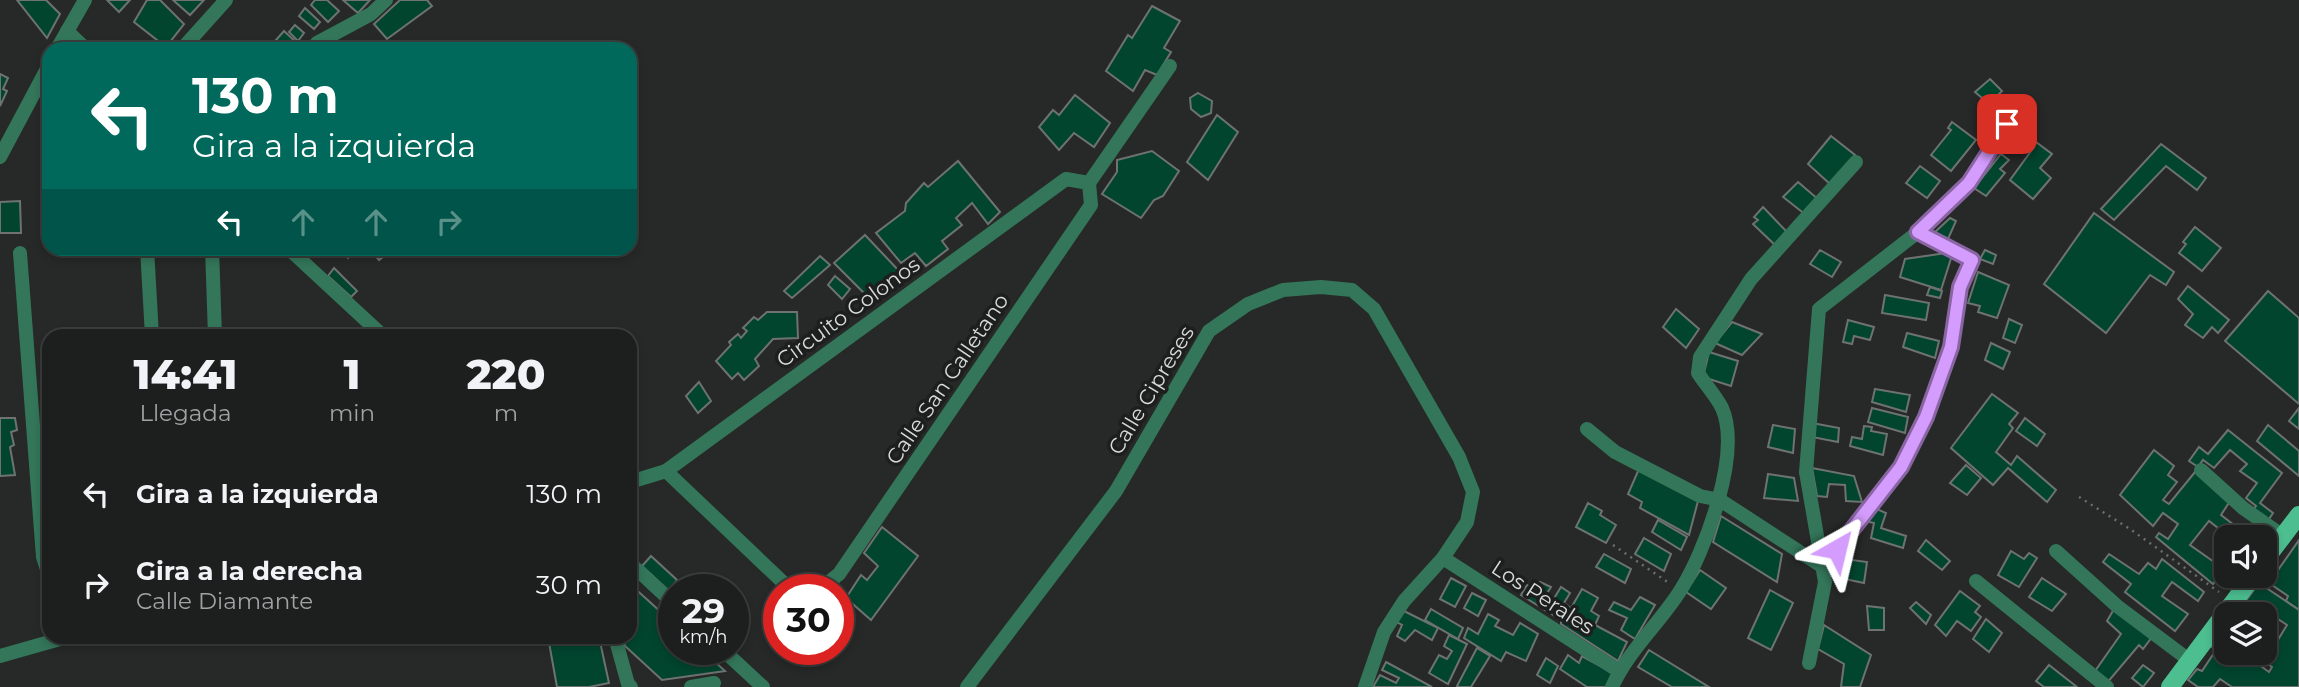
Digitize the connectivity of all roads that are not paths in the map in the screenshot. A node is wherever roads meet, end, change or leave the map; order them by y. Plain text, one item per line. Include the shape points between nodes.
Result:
1 (85, 0) edge
2 (226, 0) edge
3 (386, 0) edge
4 (67, 31) junction
5 (61, 42) edge
6 (79, 42) edge
7 (188, 42) edge
8 (319, 42) edge
9 (1170, 66) dead end
10 (42, 78) edge
11 (2007, 124) dead end
12 (0, 157) edge
13 (1856, 162) dead end
14 (1089, 183) junction
15 (1918, 232) junction
16 (20, 253) dead end
17 (147, 256) edge
18 (212, 256) edge
19 (297, 256) edge
20 (152, 329) edge
21 (215, 329) edge
22 (375, 329) edge
23 (1587, 429) dead end
24 (2201, 470) dead end
25 (666, 471) junction
26 (637, 480) edge
27 (1720, 500) junction
28 (2299, 515) edge
29 (2283, 536) junction
30 (42, 544) edge
31 (2277, 544) edge
32 (2056, 551) dead end
33 (1443, 558) junction
34 (1823, 567) junction
35 (637, 570) edge
36 (774, 574) edge
37 (839, 574) edge
38 (1976, 581) dead end
39 (2244, 588) edge
40 (658, 589) edge
41 (42, 644) edge
42 (617, 644) edge
43 (0, 656) edge
44 (2189, 660) junction
45 (1810, 663) dead end
46 (739, 665) edge
47 (1619, 671) junction
48 (714, 683) dead end
49 (631, 687) edge
50 (691, 687) edge
51 (763, 687) edge
52 (967, 687) edge
53 (1365, 687) edge
54 (1612, 687) edge
55 (2107, 687) edge
56 (2170, 687) edge

1 - 4 street
2 - 7 street
3 - 8 street via 371,14
4 - 5 street
4 - 6 street
9 - 14 street
10 - 12 street
11 - 15 street via 1969,183
13 - 27 street via 1751,279 1700,357 1698,373 1722,409 1728,446
14 - 25 street, Circuito Colonos via 1066,179
14 - 37 street, Calle San Calletano via 1091,205
15 - 34 street via 1819,309 1805,472
15 - 34 street via 1972,260 1960,287 1951,347 1926,417 1901,467
16 - 30 street
17 - 20 street
18 - 21 street
19 - 22 street
23 - 27 street via 1615,452 1700,496
24 - 29 street
25 - 26 street, Circuito Colonos
25 - 36 street
27 - 34 street
27 - 47 street via 1680,591
28 - 29 main road
29 - 31 main road
32 - 44 street via 2117,606
33 - 47 street, Los Perales
33 - 52 street, Calle Cipreses via 1467,522 1474,492 1374,309 1352,290 1283,290 1248,304 1209,331 1116,491
33 - 53 street, Calle Cipreses via 1404,601 1384,632
34 - 45 street via 1825,582
35 - 40 street
38 - 55 street
39 - 44 main road
41 - 43 street
42 - 49 street
44 - 56 main road
46 - 51 street
47 - 54 street
48 - 50 street

